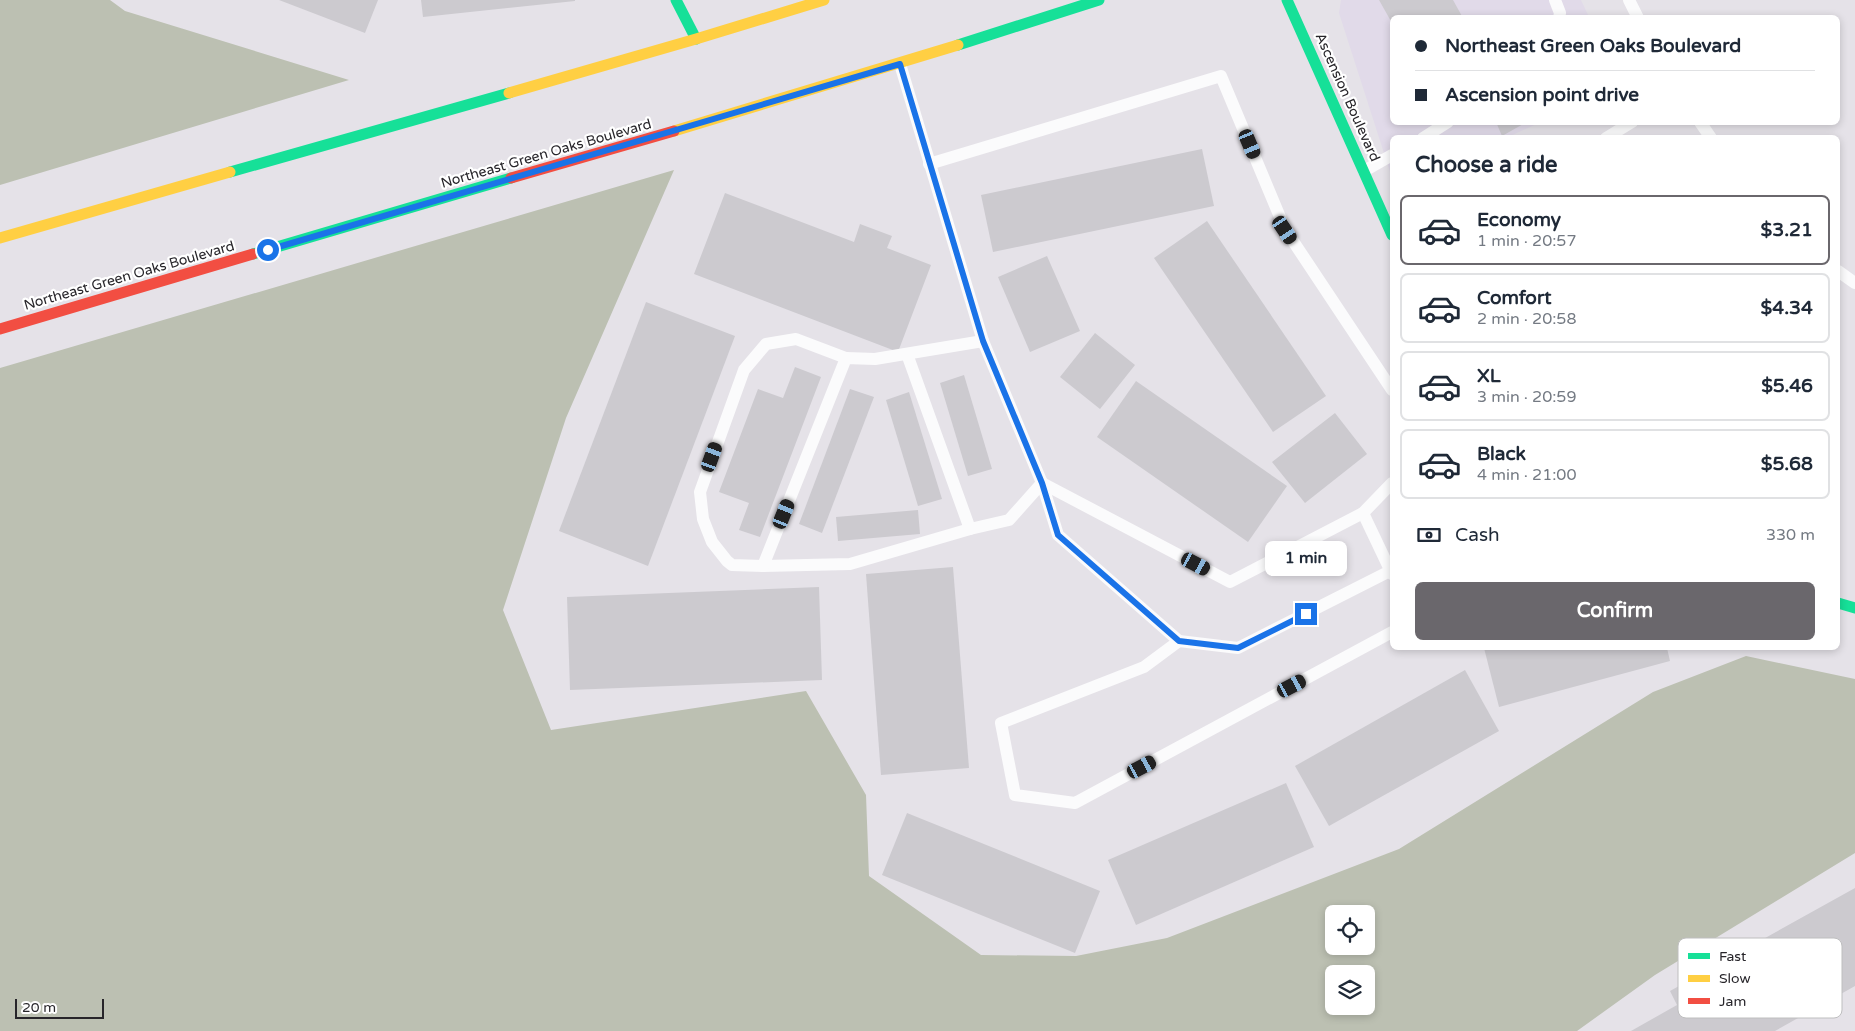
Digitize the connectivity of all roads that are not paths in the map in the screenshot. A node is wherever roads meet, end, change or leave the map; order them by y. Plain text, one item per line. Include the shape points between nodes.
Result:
1 (676, 0) edge
2 (824, 0) edge
3 (1100, 0) edge
4 (1288, 0) edge
5 (1555, 0) edge
6 (1629, 0) edge
7 (1560, 15) edge
8 (1636, 15) edge
9 (696, 39) junction
10 (900, 64) junction
11 (1443, 125) edge
12 (1627, 125) edge
13 (1428, 135) edge
14 (1611, 135) edge
15 (1390, 156) edge
16 (929, 164) junction
17 (1364, 171) junction
18 (1390, 230) edge
19 (0, 238) edge
20 (1840, 272) edge
21 (1855, 283) edge
22 (0, 329) edge
23 (983, 341) junction
24 (907, 354) junction
25 (846, 358) junction
26 (1390, 387) edge
27 (1042, 483) junction
28 (1390, 485) edge
29 (1363, 513) junction
30 (970, 529) junction
31 (763, 566) junction
32 (1390, 567) edge
33 (1390, 572) edge
34 (1840, 604) edge
35 (1855, 608) edge
36 (1390, 633) edge
37 (1179, 641) junction

1 - 9 main road
2 - 9 main road
3 - 10 main road, Northeast Green Oaks Boulevard
4 - 17 main road, Ascension Boulevard
5 - 7 lane
6 - 8 lane
9 - 19 main road
10 - 16 lane
10 - 22 main road, Northeast Green Oaks Boulevard
11 - 13 lane
12 - 14 lane
15 - 17 lane
16 - 23 lane
16 - 26 lane via 1221,76 1285,230
17 - 18 main road, Ascension Boulevard
20 - 21 lane
23 - 24 lane
23 - 27 lane
24 - 25 lane via 874,359
24 - 30 lane
25 - 31 lane
25 - 31 lane via 796,339 766,344 744,370 700,492 703,519 712,542 727,562
27 - 29 lane via 1230,582
27 - 30 lane via 1009,520
27 - 37 lane via 1058,535
28 - 29 lane
29 - 32 lane
30 - 31 lane via 850,564
33 - 37 lane via 1238,648
34 - 35 main road
36 - 37 lane via 1075,803 1015,795 1002,723 1144,667

